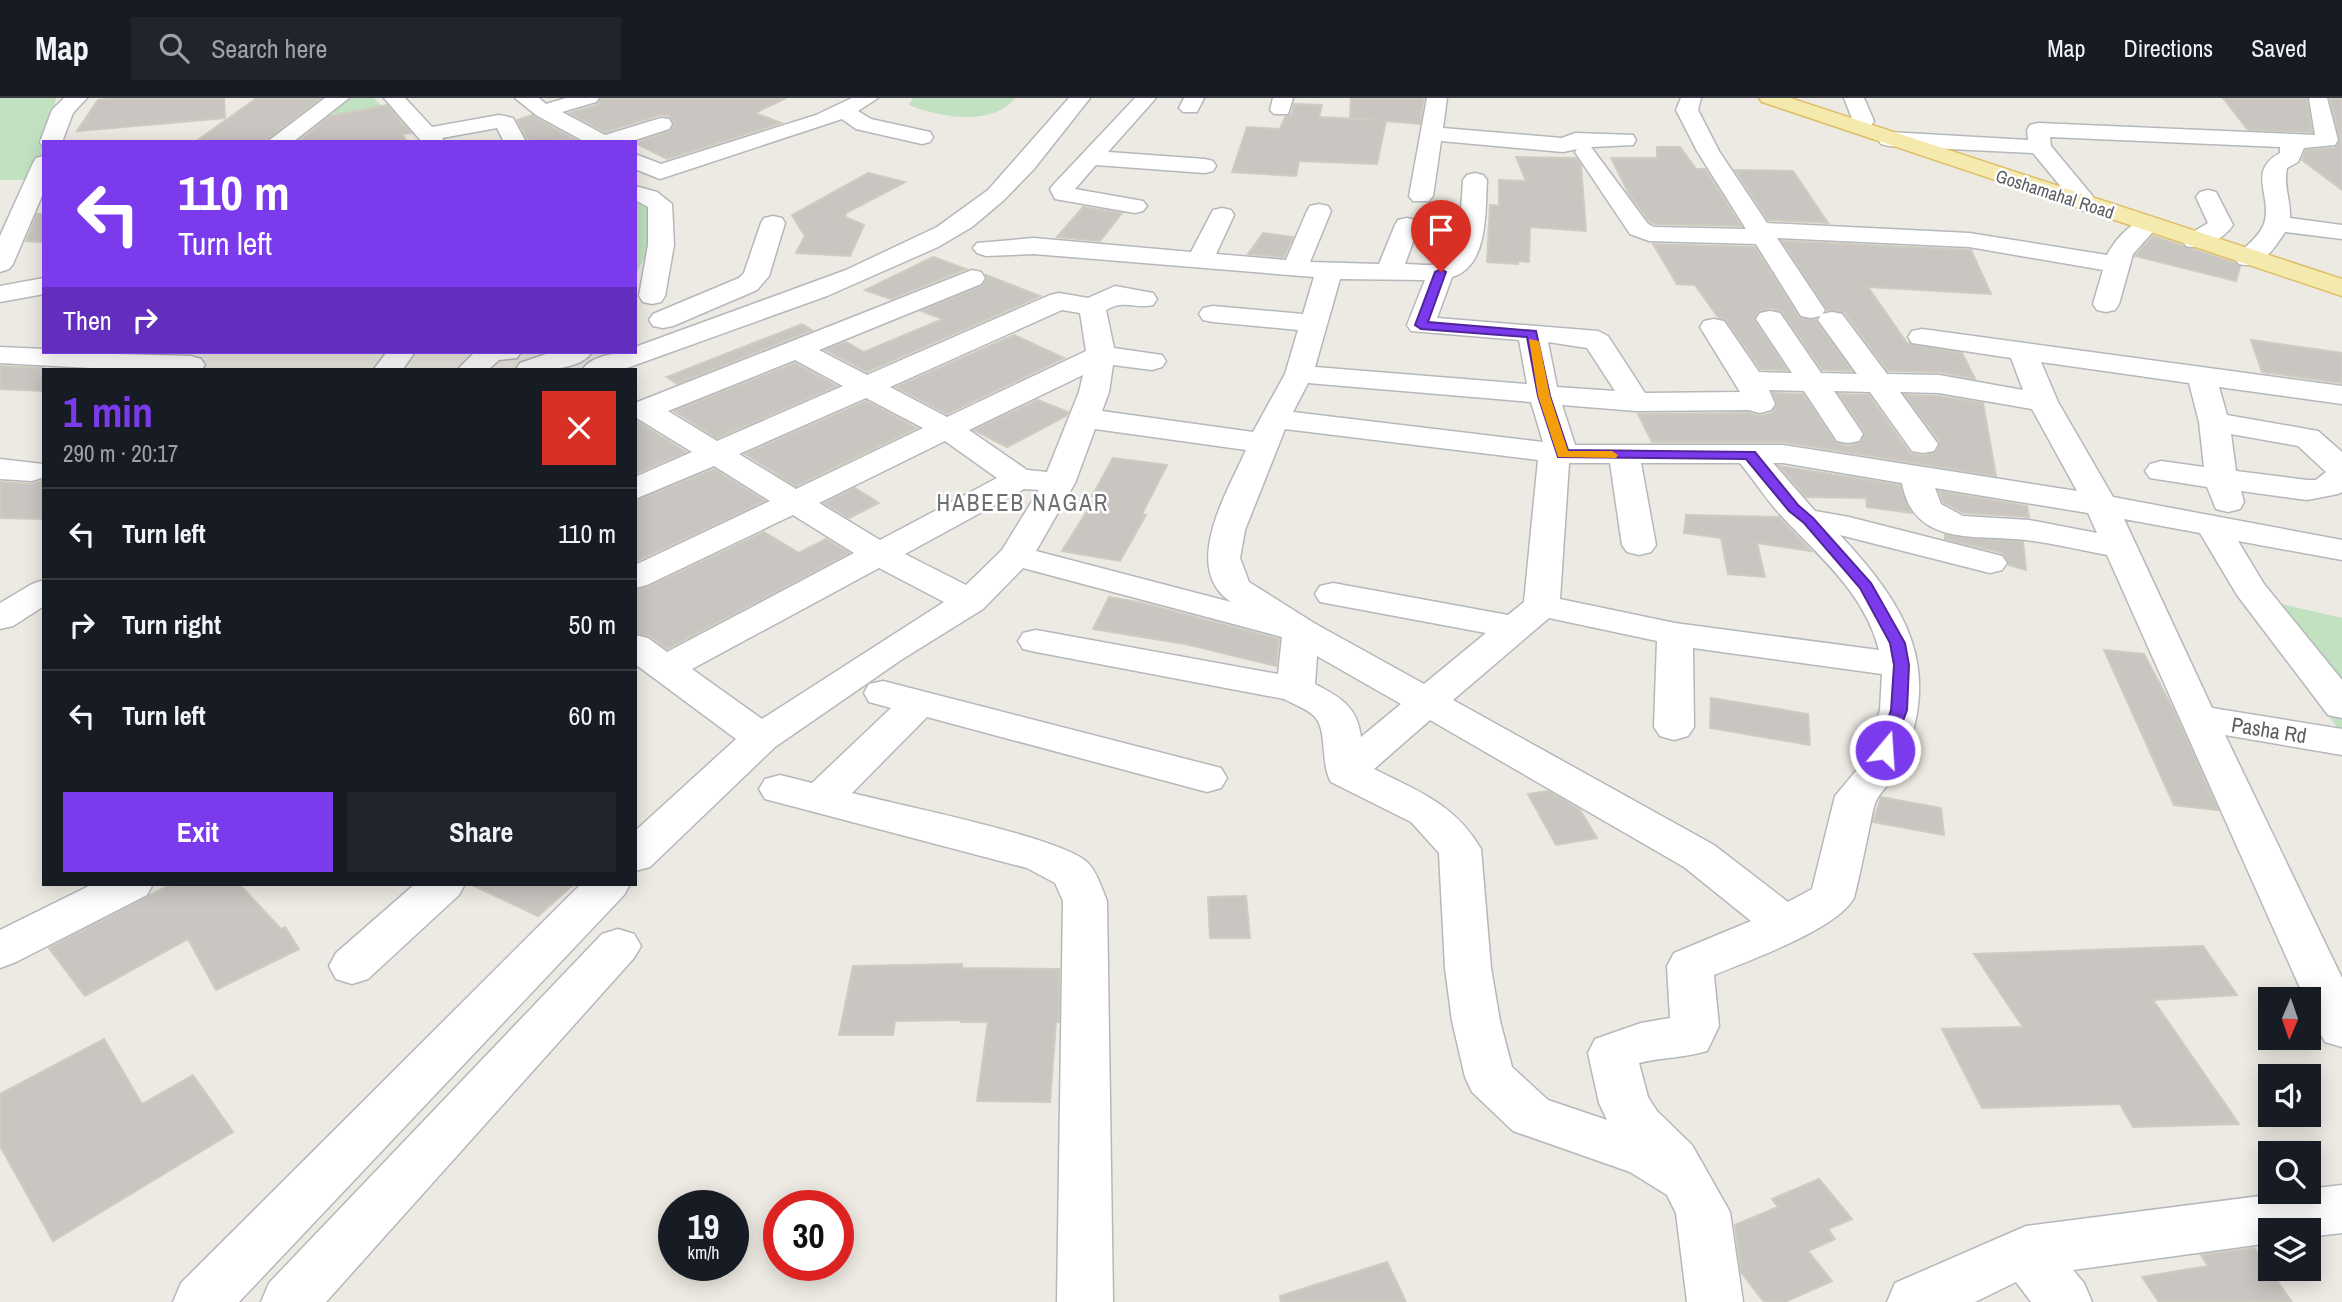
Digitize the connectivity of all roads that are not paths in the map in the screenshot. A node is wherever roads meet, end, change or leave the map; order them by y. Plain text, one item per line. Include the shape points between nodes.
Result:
1 (77, 98) edge
2 (339, 98) edge
3 (394, 98) edge
4 (525, 98) edge
5 (589, 98) edge
6 (868, 98) edge
7 (1080, 98) edge
8 (1146, 98) edge
9 (1437, 98) edge
10 (1691, 98) edge
11 (1769, 98) edge
12 (1854, 98) edge
13 (2310, 99) edge
14 (2342, 103) edge
15 (543, 111) junction
16 (844, 111) junction
17 (1854, 122) junction
18 (661, 124) dead end
19 (1432, 134) junction
20 (922, 137) dead end
21 (431, 138) edge
22 (2039, 138) junction
23 (1889, 139) junction
24 (52, 140) edge
25 (281, 140) edge
26 (514, 140) edge
27 (600, 140) edge
28 (610, 140) edge
29 (1625, 140) dead end
30 (2286, 141) junction
31 (1219, 143) dead end
32 (1586, 152) dead end
33 (1092, 158) junction
34 (637, 162) edge
35 (42, 166) edge
36 (1206, 166) junction
37 (1475, 180) dead end
38 (1149, 186) dead end
39 (1195, 187) dead end
40 (637, 194) edge
41 (1421, 196) dead end
42 (2208, 197) dead end
43 (2088, 205) junction
44 (1319, 211) dead end
45 (1222, 215) dead end
46 (774, 223) dead end
47 (2278, 224) junction
48 (1407, 225) dead end
49 (2147, 225) junction
50 (1119, 229) junction
51 (2342, 232) edge
52 (1760, 233) junction
53 (2195, 241) junction
54 (986, 248) dead end
55 (2248, 259) junction
56 (1200, 260) junction
57 (0, 264) edge
58 (2116, 264) junction
59 (1295, 268) junction
60 (1329, 271) junction
61 (1389, 272) junction
62 (1441, 272) junction
63 (972, 278) dead end
64 (2339, 285) edge
65 (42, 286) edge
66 (733, 292) junction
67 (0, 294) edge
68 (1250, 294) dead end
69 (643, 299) edge
70 (1144, 299) dead end
71 (1098, 304) junction
72 (2106, 304) dead end
73 (1564, 306) dead end
74 (1317, 311) junction
75 (1213, 314) dead end
76 (1770, 319) dead end
77 (1714, 327) dead end
78 (637, 330) edge
79 (1532, 334) junction
80 (1571, 334) junction
81 (1922, 337) dead end
82 (796, 349) junction
83 (2022, 351) junction
84 (1412, 353) junction
85 (399, 354) edge
86 (490, 354) edge
87 (572, 354) edge
88 (0, 355) edge
89 (1101, 355) junction
90 (1152, 361) dead end
91 (191, 365) dead end
92 (389, 368) edge
93 (473, 368) edge
94 (533, 368) edge
95 (600, 368) edge
96 (1299, 374) junction
97 (2201, 374) junction
98 (1814, 382) junction
99 (1879, 383) junction
100 (865, 387) junction
101 (1754, 391) junction
102 (2342, 395) edge
103 (1544, 396) junction
104 (1636, 402) junction
105 (2043, 402) junction
106 (640, 412) edge
107 (1083, 418) junction
108 (2214, 422) junction
109 (949, 430) junction
110 (1270, 431) junction
111 (1848, 433) dead end
112 (716, 454) junction
113 (1558, 454) junction
114 (1766, 454) junction
115 (1624, 456) junction
116 (1920, 460) junction
117 (0, 469) edge
118 (32, 471) dead end
119 (2161, 471) dead end
120 (2342, 472) edge
121 (1019, 478) junction
122 (2221, 478) junction
123 (1059, 483) junction
124 (637, 488) edge
125 (793, 503) junction
126 (2101, 505) junction
127 (1809, 520) junction
128 (2224, 529) junction
129 (1639, 545) dead end
130 (2121, 548) junction
131 (2342, 550) edge
132 (881, 555) junction
133 (1016, 555) junction
134 (1990, 563) dead end
135 (637, 577) edge
136 (42, 593) edge
137 (1333, 594) dead end
138 (970, 601) junction
139 (1528, 617) junction
140 (0, 618) edge
141 (1301, 631) junction
142 (1675, 634) junction
143 (1036, 641) dead end
144 (650, 657) edge
145 (1901, 665) junction
146 (1295, 689) junction
147 (1429, 703) junction
148 (2342, 706) edge
149 (2197, 718) junction
150 (1674, 727) dead end
151 (761, 738) junction
152 (2342, 742) edge
153 (1345, 772) junction
154 (1207, 778) dead end
155 (641, 840) edge
156 (127, 886) edge
157 (441, 886) edge
158 (606, 886) edge
159 (1786, 925) junction
160 (618, 946) dead end
161 (0, 950) edge
162 (352, 965) dead end
163 (2342, 1028) edge
164 (1686, 1179) junction
165 (2342, 1209) edge
166 (2026, 1251) junction
167 (201, 1302) edge
168 (289, 1302) edge
169 (1085, 1302) edge
170 (1715, 1302) edge
171 (1915, 1302) edge
172 (2064, 1302) edge

1 - 24 street via 63,110
2 - 25 street
3 - 21 street
4 - 15 street
5 - 15 street
6 - 16 street
7 - 95 street via 996,196 963,222 915,249 754,315
8 - 33 street
9 - 19 street
10 - 52 street via 1687,110
11 - 17 main road, Goshamahal Road
12 - 17 street
13 - 14 street
13 - 30 street via 2327,140
15 - 27 street
16 - 20 street via 864,124
16 - 34 street via 660,172
17 - 22 street
17 - 23 main road, Goshamahal Road
18 - 28 street
19 - 29 street via 1563,145 1575,140
19 - 41 street
21 - 26 street via 499,121
22 - 23 street
22 - 30 street
22 - 43 street
23 - 43 main road, Goshamahal Road
30 - 47 street via 2293,148 2290,157 2277,164 2272,177
31 - 36 street
32 - 52 street via 1639,229 1649,234
33 - 36 street
33 - 50 street via 1062,189 1063,194
35 - 57 street via 22,191
36 - 39 street
37 - 62 street via 1461,260 1453,269
38 - 50 street
40 - 69 street via 660,204 662,245
42 - 53 street via 2221,225
43 - 49 main road, Goshamahal Road
44 - 59 street
45 - 56 street
46 - 66 street via 756,276
47 - 51 street
47 - 55 street via 2265,245
48 - 61 street
49 - 53 main road, Goshamahal Road
49 - 58 street via 2121,252
50 - 54 street via 1034,246
50 - 56 street
52 - 58 street via 1969,240
52 - 99 street
53 - 55 main road, Goshamahal Road
55 - 64 main road, Goshamahal Road
56 - 59 street
58 - 72 street
59 - 60 street
60 - 61 street
60 - 74 street
61 - 62 street
62 - 84 street
63 - 82 street
65 - 67 street
66 - 69 street
66 - 78 street
68 - 74 street
70 - 71 street via 1115,294
71 - 89 street
71 - 100 street via 1059,302
73 - 80 street
74 - 75 street
74 - 96 street
76 - 98 street
77 - 101 street
79 - 80 street
79 - 84 street
79 - 103 street
80 - 104 street via 1598,342
81 - 83 street
82 - 100 street
82 - 106 street
83 - 97 street
83 - 105 street
84 - 96 street
84 - 103 street
85 - 92 street
86 - 93 street
87 - 94 street
88 - 91 street
89 - 90 street
89 - 107 street
89 - 109 street
96 - 110 street
97 - 102 street
97 - 108 street
98 - 99 street
98 - 101 street
98 - 111 street
99 - 105 street via 1939,384
99 - 116 street
100 - 109 street
100 - 112 street
101 - 104 street
101 - 114 street
103 - 104 street
103 - 113 street
105 - 126 street
106 - 112 street
107 - 110 street
107 - 123 street
108 - 120 street via 2307,438
108 - 122 street
109 - 121 street
109 - 125 street
110 - 113 street
110 - 141 street via 1228,530 1223,558 1234,588
112 - 124 street
112 - 125 street
113 - 115 street
113 - 139 street
114 - 115 street
114 - 116 street
114 - 127 street via 1793,508
115 - 129 street
116 - 126 street
116 - 130 street via 1925,506 1945,520 1977,528 2025,529
117 - 118 street
119 - 122 street
120 - 122 street via 2323,490
121 - 123 street
121 - 132 street
122 - 128 street
123 - 133 street
125 - 132 street
125 - 135 street
126 - 128 street
126 - 130 street
127 - 134 street
127 - 145 street via 1866,586 1898,643
128 - 131 street
128 - 148 street via 2249,588
130 - 149 street
132 - 138 street
132 - 144 street
133 - 138 street
133 - 141 street
136 - 140 street
137 - 139 street
138 - 151 street
139 - 142 street
139 - 147 street
141 - 146 street
141 - 147 street
142 - 145 street
142 - 150 street
143 - 146 street
144 - 151 street
145 - 159 street via 1899,710 1879,771 1856,796 1832,898
146 - 153 street via 1331,709 1340,727
147 - 153 street
147 - 159 street via 1699,856
149 - 152 street, Pasha Rd
149 - 163 street
151 - 155 street
153 - 164 street via 1426,812 1460,849 1468,968 1490,1077 1531,1116 1648,1156
154 - 169 street via 900,698 801,794 1040,856 1072,873 1084,901
156 - 161 street
157 - 162 street
158 - 167 street
159 - 164 street via 1690,967 1695,1026 1690,1037 1646,1040 1612,1053 1624,1103
160 - 168 street
164 - 170 street via 1703,1212
165 - 166 street
166 - 171 street
166 - 172 street

